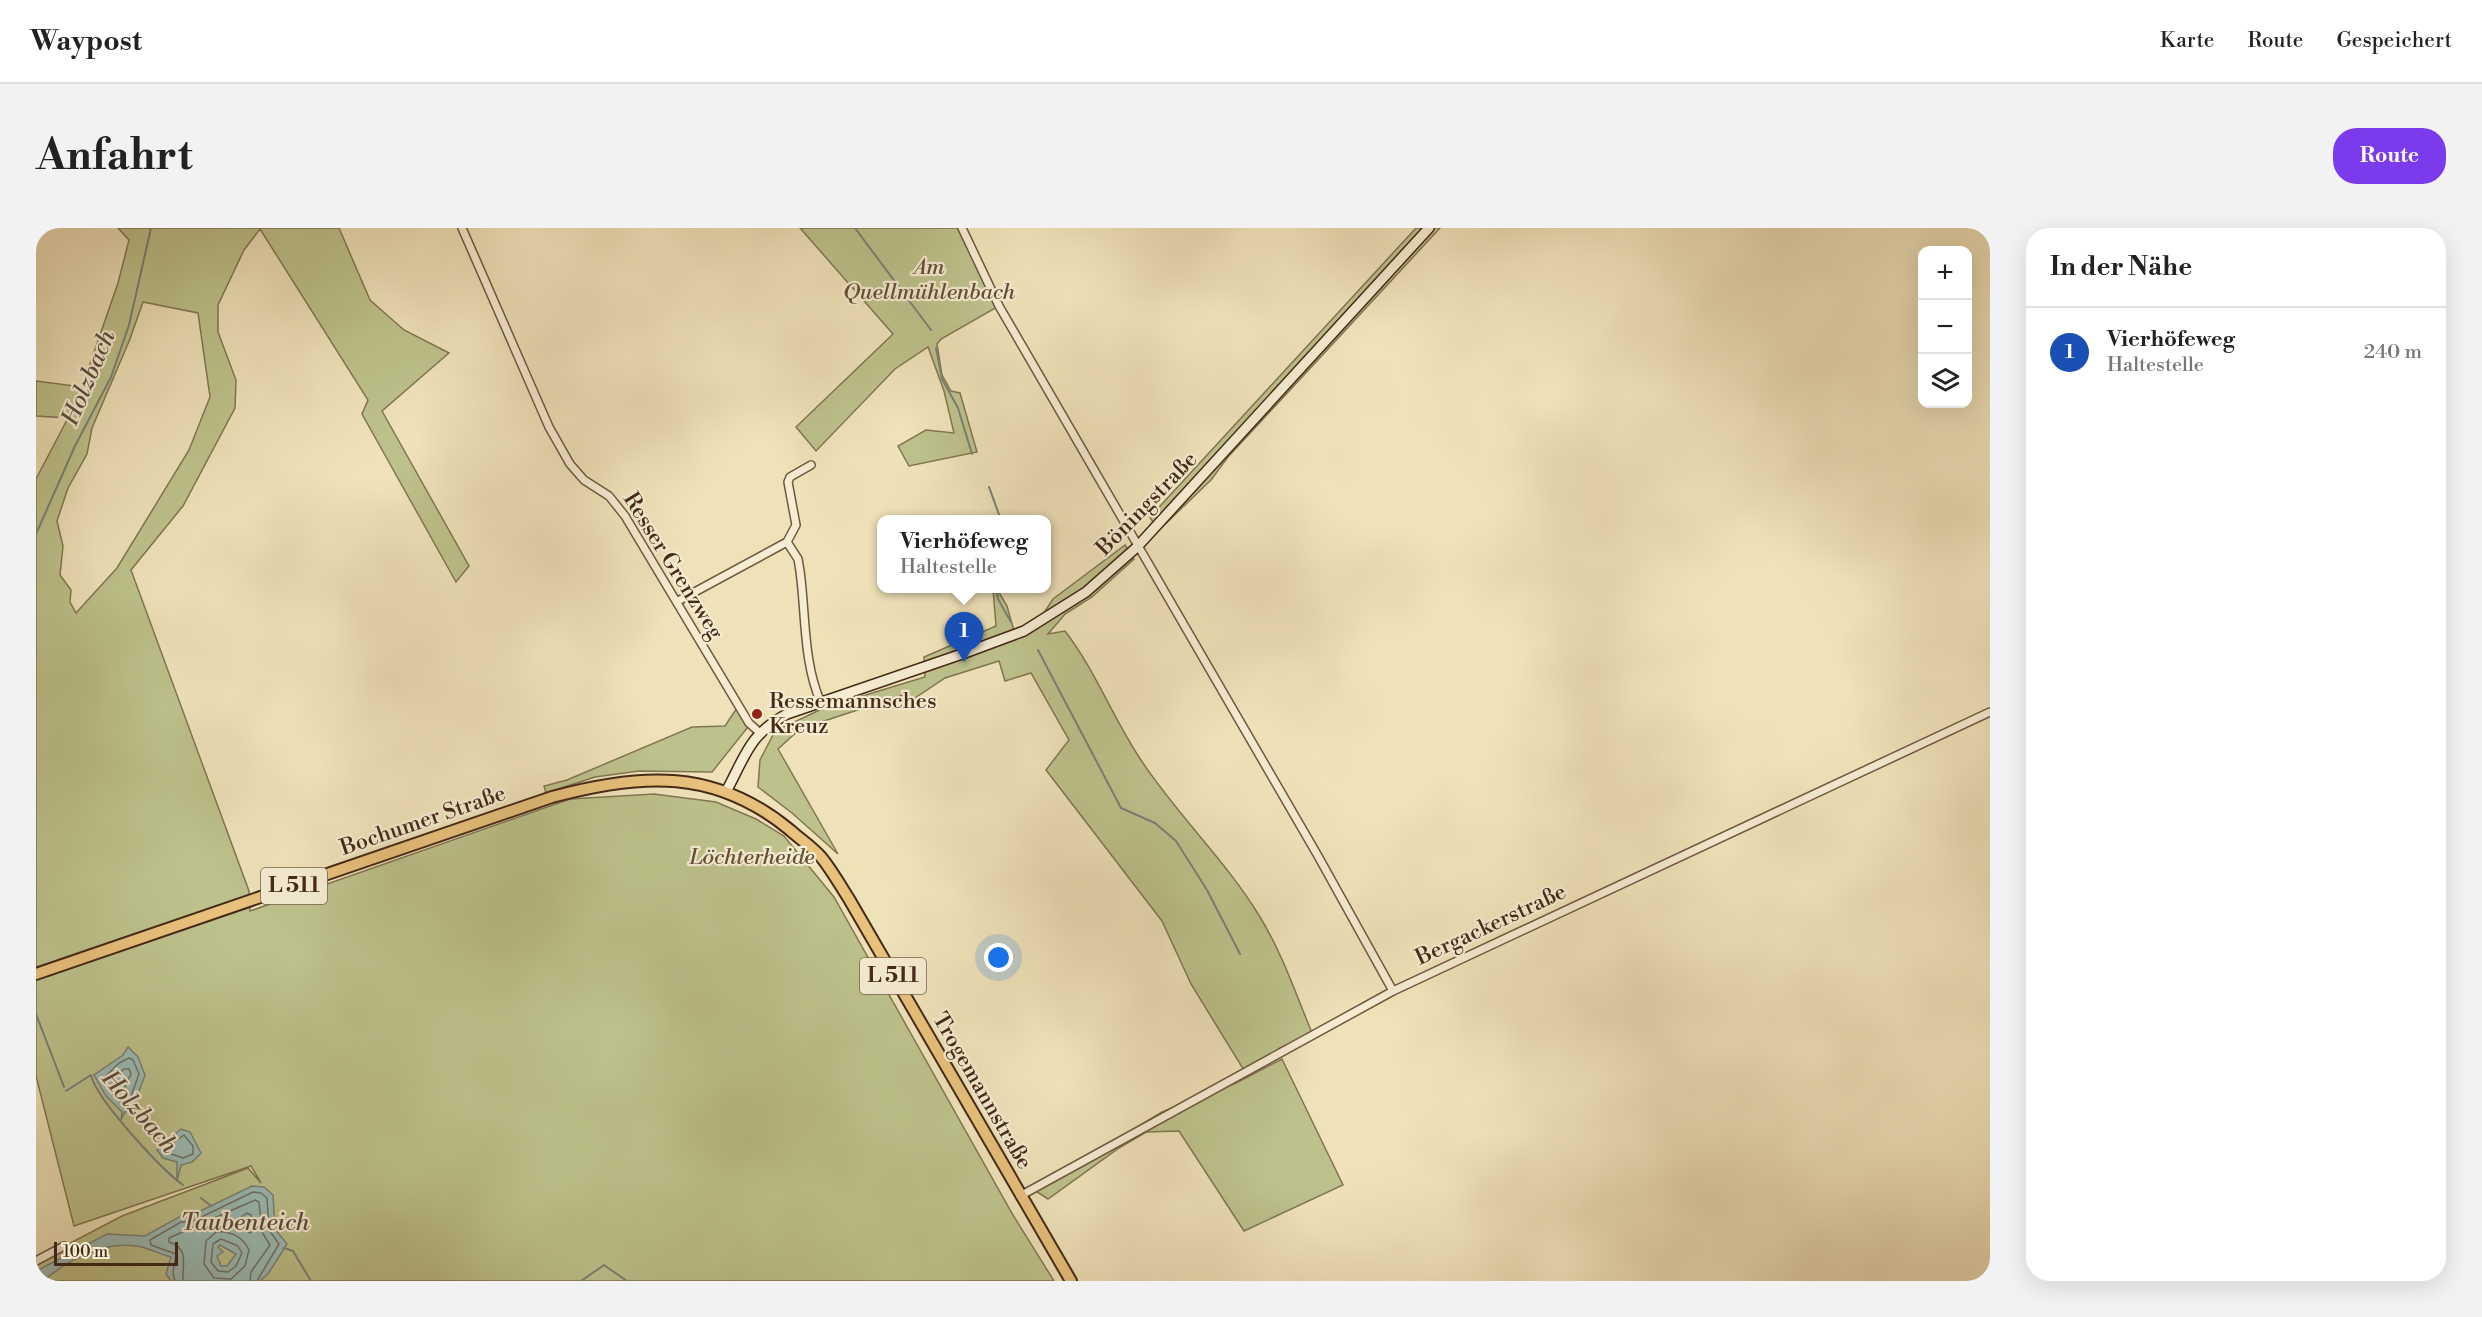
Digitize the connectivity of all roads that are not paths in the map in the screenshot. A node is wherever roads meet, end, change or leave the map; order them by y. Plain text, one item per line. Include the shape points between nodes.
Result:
1 (462, 228) edge
2 (962, 228) edge
3 (1429, 228) edge
4 (811, 465) dead end
5 (787, 542) junction
6 (1137, 547) junction
7 (678, 601) junction
8 (821, 703) junction
9 (1990, 712) edge
10 (759, 732) junction
11 (727, 790) junction
12 (36, 974) edge
13 (1393, 991) junction
14 (1020, 1196) junction
15 (64, 1246) dead end
16 (36, 1261) edge
17 (1071, 1281) edge

1 - 7 street, Resser Grenzweg via 544,416 565,455 584,480 609,496 625,516
2 - 6 street via 999,306
3 - 6 main road, Böningstraße
4 - 5 street via 788,482 796,525
5 - 7 street
5 - 8 street via 799,565 809,662
6 - 8 main road, Böningstraße via 1086,592 1024,631
6 - 13 street
7 - 10 street, Resser Grenzweg via 749,723
8 - 10 main road, Böningstraße via 787,714
9 - 13 street, Bergackerstraße
10 - 11 main road, Böningstraße
11 - 12 main road, Bochumer Straße / L 511 via 658,780 619,782 562,794
11 - 14 main road, Trogemannstraße / L 511 via 776,818 820,856 849,898
13 - 14 street, Bergackerstraße
14 - 17 main road, L 511
15 - 16 street

